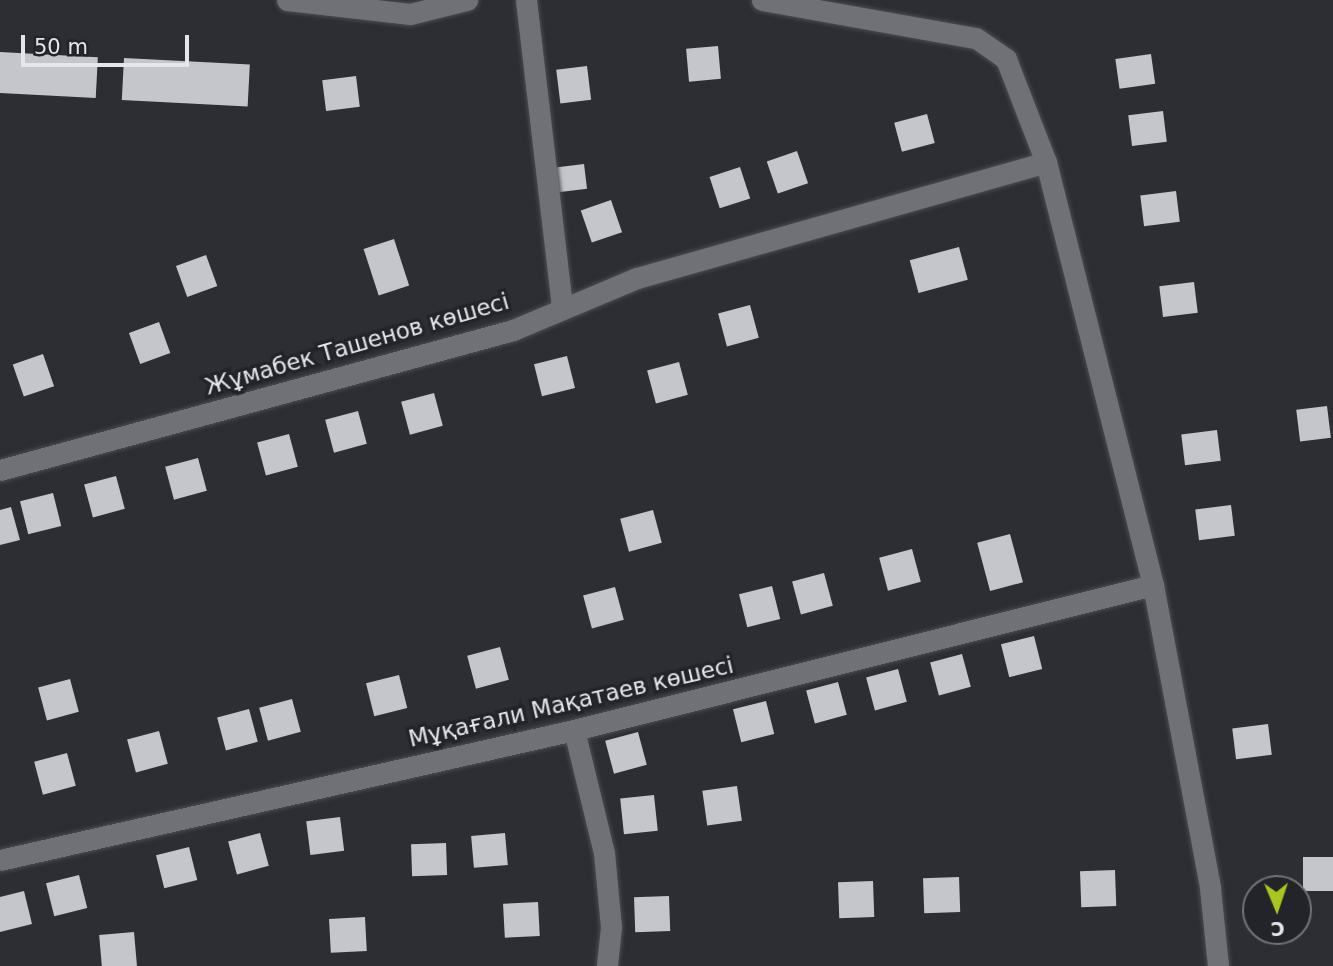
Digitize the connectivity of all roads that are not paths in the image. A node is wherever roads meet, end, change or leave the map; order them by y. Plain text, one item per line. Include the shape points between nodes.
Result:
1 (287, 0) edge
2 (467, 0) edge
3 (526, 0) edge
4 (762, 0) edge
5 (1046, 162) junction
6 (562, 307) junction
7 (0, 470) edge
8 (1153, 584) junction
9 (574, 730) junction
10 (0, 860) edge
11 (607, 966) edge
12 (1218, 966) edge

1 - 2 street via 410,14
3 - 6 street
4 - 5 street via 976,38 1006,59
5 - 6 street, Жұмабек Ташенов көшесі via 637,278
5 - 8 street
6 - 7 street, Жұмабек Ташенов көшесі via 501,334
8 - 9 street, Мұқағали Мақатаев көшесі
8 - 12 street via 1210,888
9 - 10 street, Мұқағали Мақатаев көшесі
9 - 11 street via 604,853 611,927

